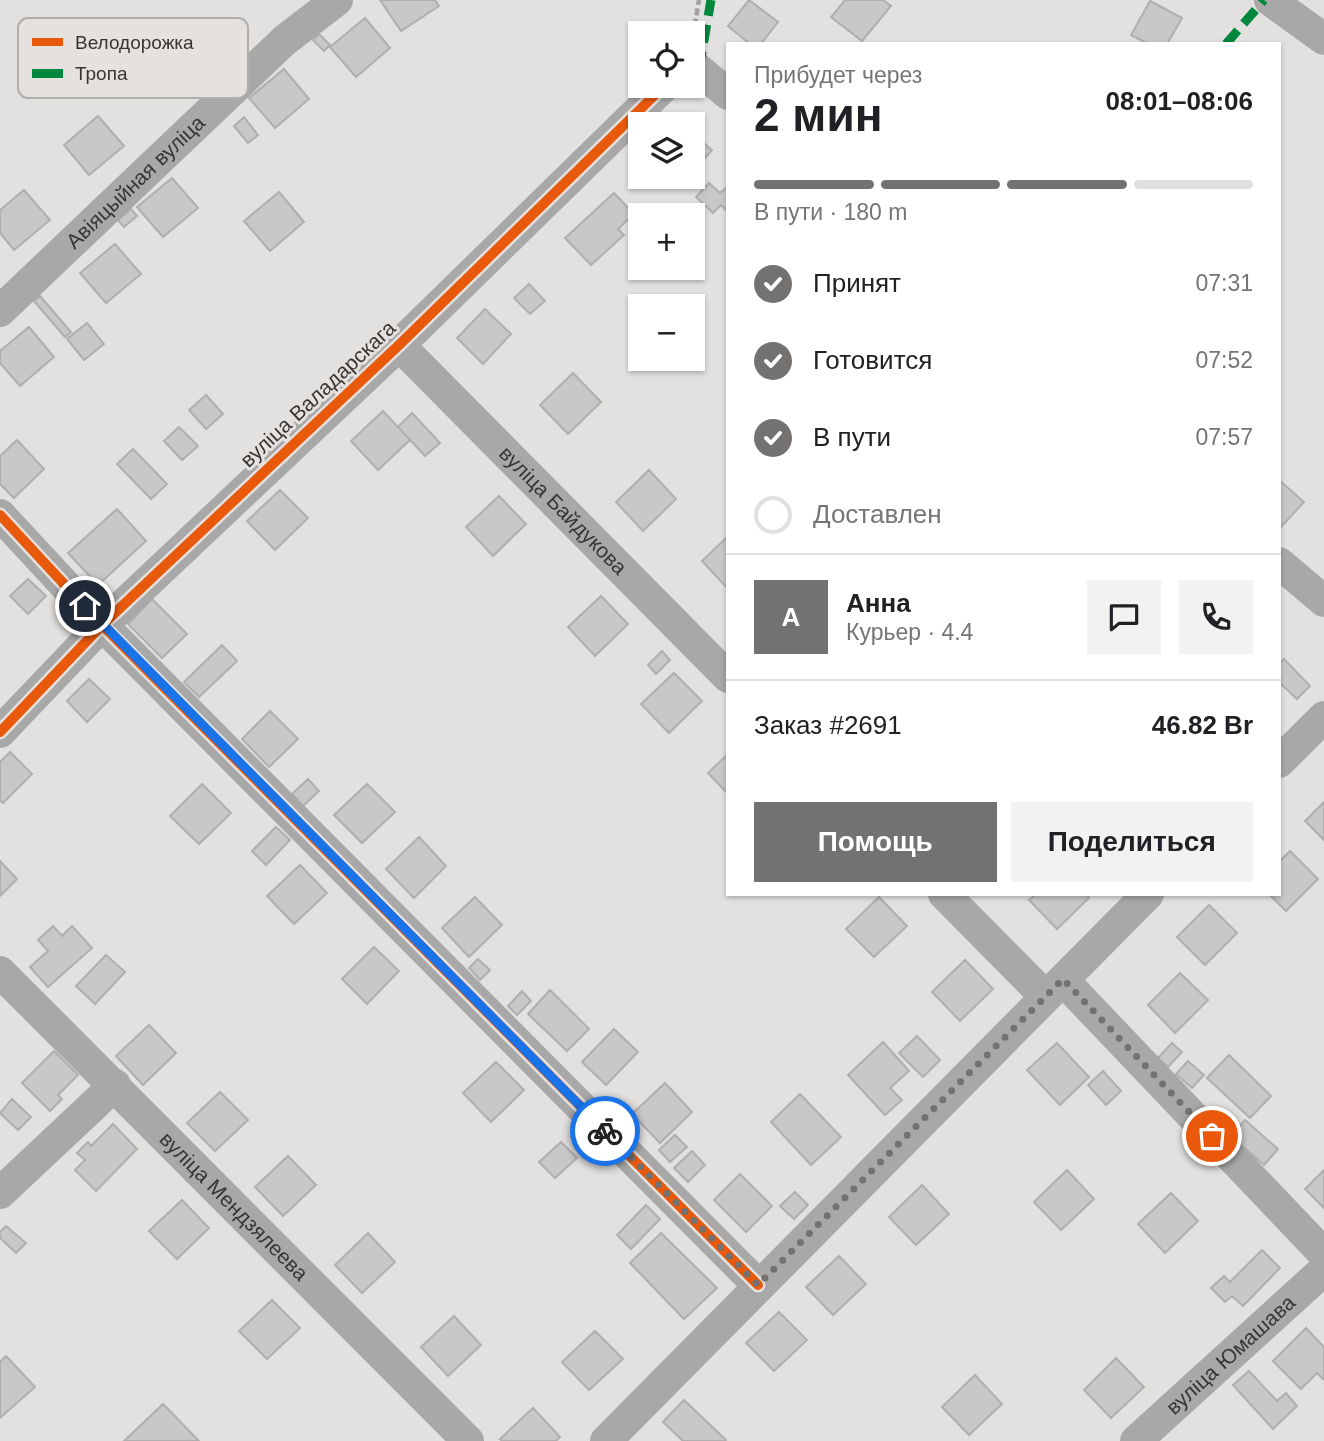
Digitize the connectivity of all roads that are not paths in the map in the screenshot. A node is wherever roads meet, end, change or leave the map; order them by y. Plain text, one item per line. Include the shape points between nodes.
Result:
1 (337, 0) edge
2 (1270, 0) edge
3 (1324, 39) edge
4 (248, 75) edge
5 (705, 75) edge
6 (726, 92) edge
7 (224, 98) edge
8 (652, 98) edge
9 (0, 311) edge
10 (399, 345) junction
11 (0, 515) edge
12 (1281, 565) edge
13 (1324, 601) edge
14 (102, 625) junction
15 (726, 675) edge
16 (1324, 717) edge
17 (0, 732) edge
18 (1281, 760) edge
19 (946, 896) edge
20 (1145, 896) edge
21 (0, 972) edge
22 (1054, 988) junction
23 (115, 1085) junction
24 (0, 1192) edge
25 (1324, 1254) edge
26 (1324, 1270) edge
27 (758, 1285) junction
28 (468, 1441) edge
29 (606, 1441) edge
30 (1136, 1441) edge

1 - 4 street, Авіяцыйная вуліца
2 - 3 street
5 - 6 street
7 - 9 street, Авіяцыйная вуліца
8 - 10 street, вуліца Валадарскага
10 - 14 street, вуліца Валадарскага
10 - 15 street, вуліца Байдукова
11 - 14 street
12 - 13 street
14 - 17 street, вуліца Валадарскага
14 - 27 street
16 - 18 street
19 - 22 street
20 - 22 street
21 - 23 street, вуліца Мендзялеева
22 - 25 street
22 - 27 street
23 - 24 street
23 - 28 street, вуліца Мендзялеева
26 - 30 street, вуліца Юмашава
27 - 29 street

